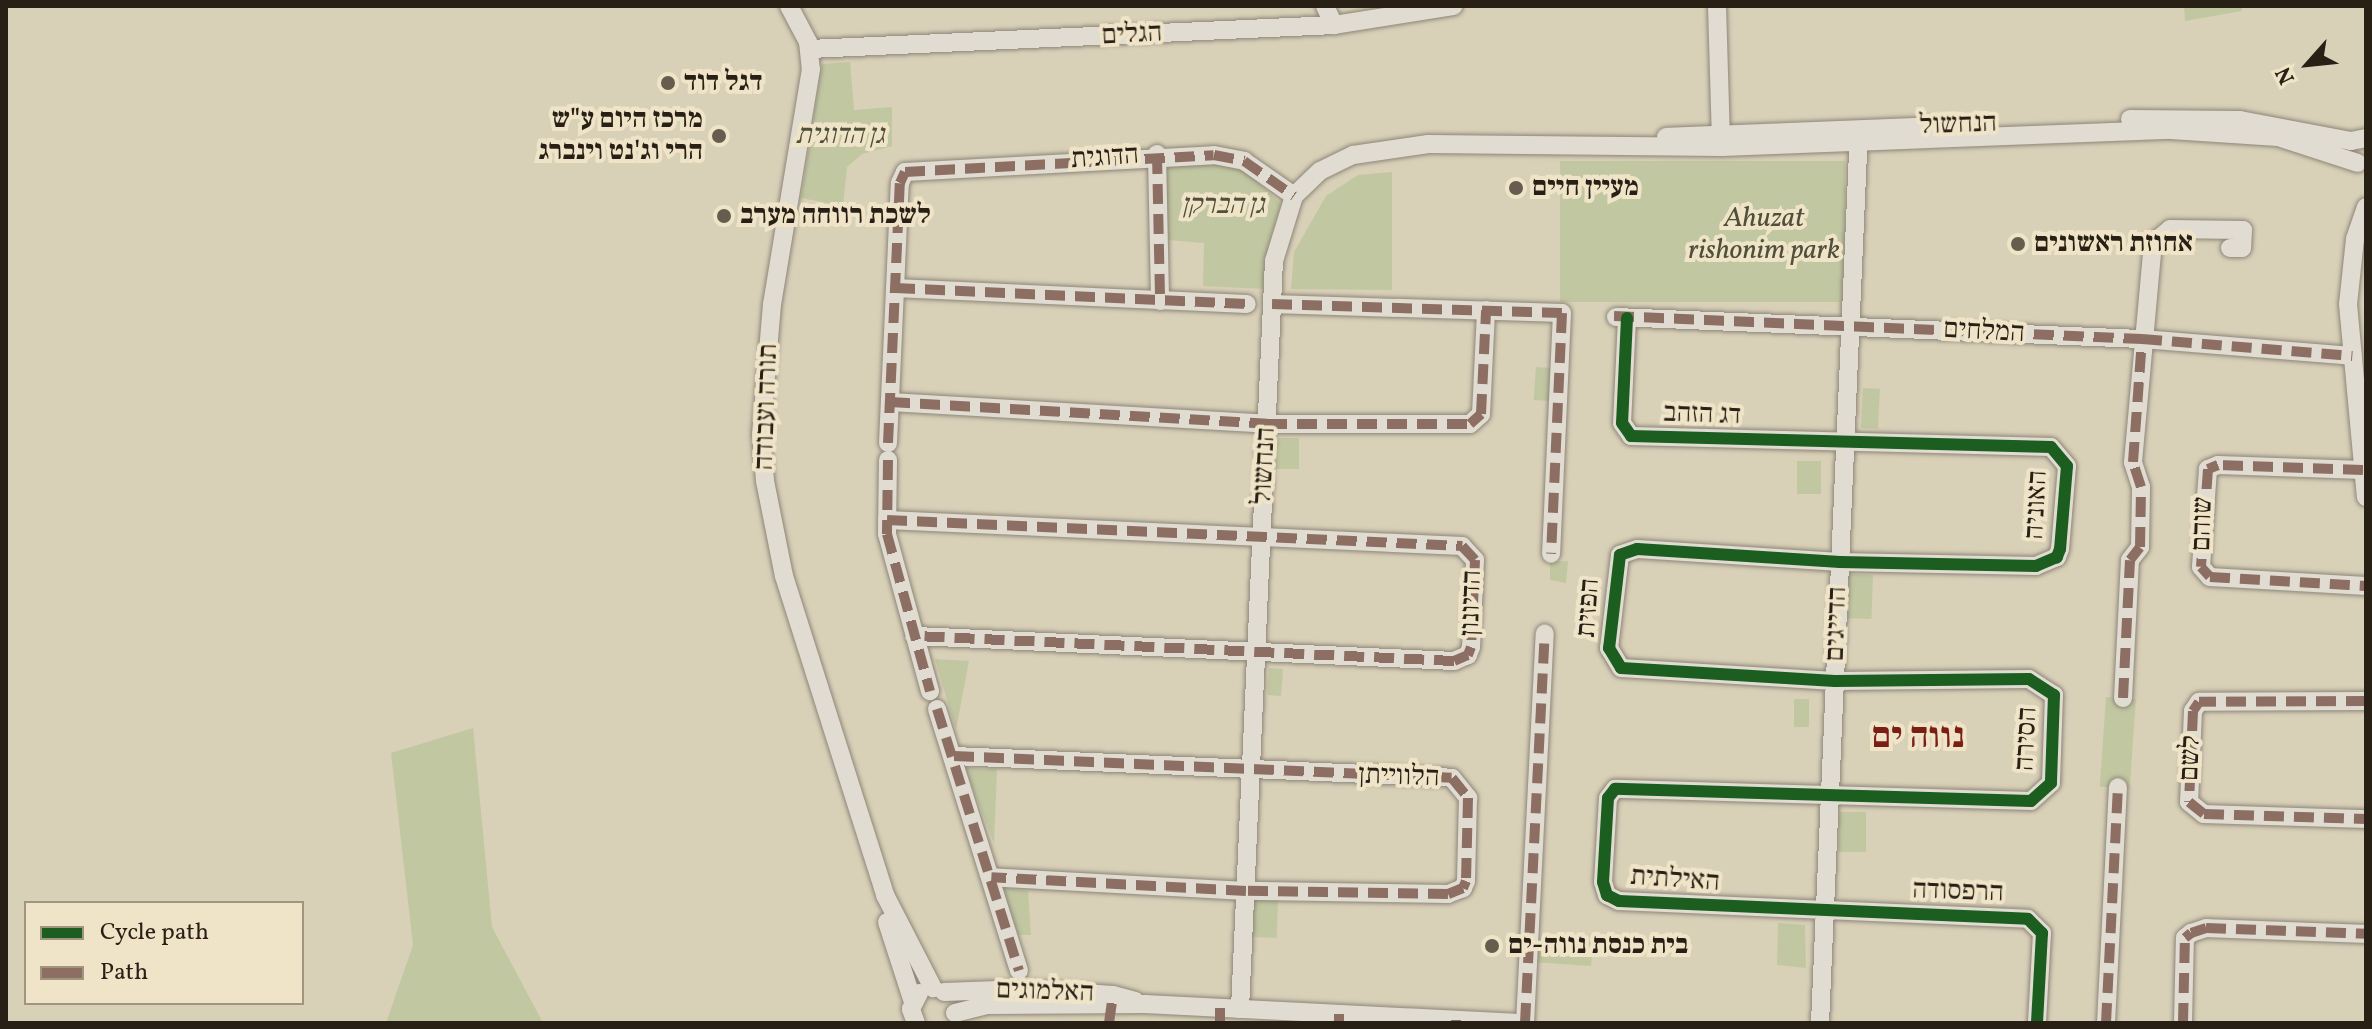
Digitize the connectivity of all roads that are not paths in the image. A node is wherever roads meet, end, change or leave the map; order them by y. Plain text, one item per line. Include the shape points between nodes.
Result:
1 (789, 6) edge
2 (1325, 6) edge
3 (1454, 6) edge
4 (1717, 6) edge
5 (1334, 25) junction
6 (810, 49) junction
7 (1859, 136) junction
8 (2366, 139) edge
9 (1721, 140) junction
10 (1157, 154) junction
11 (2362, 171) edge
12 (1294, 196) junction
13 (2366, 207) edge
14 (2230, 248) dead end
15 (895, 288) junction
16 (1160, 301) junction
17 (1247, 304) dead end
18 (1272, 304) junction
19 (2357, 304) edge
20 (1486, 310) junction
21 (1620, 317) joint
22 (1851, 326) junction
23 (2142, 339) junction
24 (2352, 356) junction
25 (890, 402) junction
26 (1267, 424) junction
27 (1845, 445) junction
28 (2363, 470) junction
29 (2366, 497) edge
30 (887, 520) junction
31 (1262, 539) junction
32 (1551, 554) dead end
33 (1840, 562) junction
34 (2366, 586) edge
35 (1545, 634) dead end
36 (915, 636) junction
37 (1256, 654) junction
38 (1835, 681) junction
39 (2123, 698) dead end
40 (2366, 701) edge
41 (954, 756) junction
42 (1251, 772) junction
43 (2118, 787) dead end
44 (1830, 794) junction
45 (2366, 819) edge
46 (991, 877) junction
47 (1246, 891) junction
48 (885, 895) junction
49 (1825, 912) junction
50 (2366, 934) edge
51 (1019, 970) dead end
52 (939, 990) junction
53 (913, 1002) junction
54 (1111, 1008) edge
55 (1240, 1009) junction
56 (1220, 1016) edge
57 (952, 1018) edge
58 (1339, 1018) edge
59 (1456, 1022) edge
60 (916, 1023) edge
61 (1515, 1023) edge
62 (1525, 1023) edge
63 (1820, 1023) edge
64 (2037, 1023) edge
65 (2106, 1023) edge
66 (2183, 1023) edge

1 - 6 street, תורה ועבודה
2 - 5 street
3 - 5 street, הגלים
4 - 9 street
5 - 6 street, הגלים
6 - 48 street, תורה ועבודה via 808,95 772,304 761,434 765,481 784,576
7 - 8 street, הנחשול via 2164,117 2240,120 2351,141
7 - 9 street, הנחשול
7 - 11 street, הנחשול via 2171,130 2278,137
7 - 22 street, הדייגים
8 - 11 street, הנחשול
9 - 12 street, הנחשול via 1548,149 1428,144 1365,153 1320,171
10 - 12 street, הדוגית via 1244,161
10 - 15 street, הדוגית via 905,172 900,183
10 - 16 street
12 - 18 street, הנחשול via 1277,239
13 - 19 street via 2355,239
14 - 23 street via 2242,248 2243,230 2170,229 2157,236
15 - 16 street
15 - 25 street
16 - 17 street
18 - 20 street
18 - 26 street, הנחשול
19 - 24 street
20 - 26 street via 1481,414 1475,422
20 - 32 street via 1562,313
21 - 22 street, המלחים
21 - 27 street, דג הזהב via 1622,423 1631,436
22 - 23 street, המלחים
22 - 27 street, הדייגים
23 - 24 street, המלחים
23 - 39 street via 2133,462 2141,487 2140,547 2130,560
24 - 28 street
25 - 26 street
25 - 30 street
26 - 31 street, הנחשול
27 - 33 street, הדייגים
27 - 33 street, האוניה via 2051,447 2067,466 2060,549 2048,563
28 - 29 street
28 - 34 street, שוהם via 2218,465 2208,469 2201,567 2210,577
30 - 31 street
30 - 36 street
31 - 37 street, הנחשול
31 - 37 street, הדיונון via 1470,549 1475,560 1471,647 1468,655 1454,661
33 - 38 street, הדייגים
33 - 38 street, הפזית via 1630,550 1616,560 1609,648 1621,668
35 - 62 street
36 - 37 street
36 - 41 street
37 - 42 street, הנחשול
38 - 44 street, הדייגים
38 - 44 street, הסירה via 2038,681 2054,695 2051,783 2031,801
40 - 45 street, לשם via 2199,702 2193,711 2189,802 2204,814
41 - 42 street
41 - 46 street
42 - 47 street, הנחשול
42 - 47 street, הלווייתן via 1452,778 1468,798 1466,881 1448,894
43 - 65 street
44 - 49 street, הדייגים
44 - 49 street, האילתית via 1622,787 1608,798 1603,882 1607,895 1619,901
46 - 47 street
46 - 51 street
47 - 55 street, הנחשול
48 - 52 street, תורה ועבודה
48 - 53 street, תורה ועבודה via 888,929
49 - 63 street, הדייגים
49 - 64 street, הרפסודה via 2028,919 2042,933
50 - 66 street via 2206,928 2191,933 2185,938
52 - 53 street via 921,992
52 - 54 street, האלמוגים
52 - 57 street, תורה ועבודה
53 - 60 street, תורה ועבודה
54 - 56 street, האלמוגים via 1145,1004
54 - 57 street, האלמוגים via 987,1005
55 - 56 street, האלמוגים
55 - 58 street, האלמוגים
58 - 59 street, האלמוגים
59 - 61 street, האלמוגים

